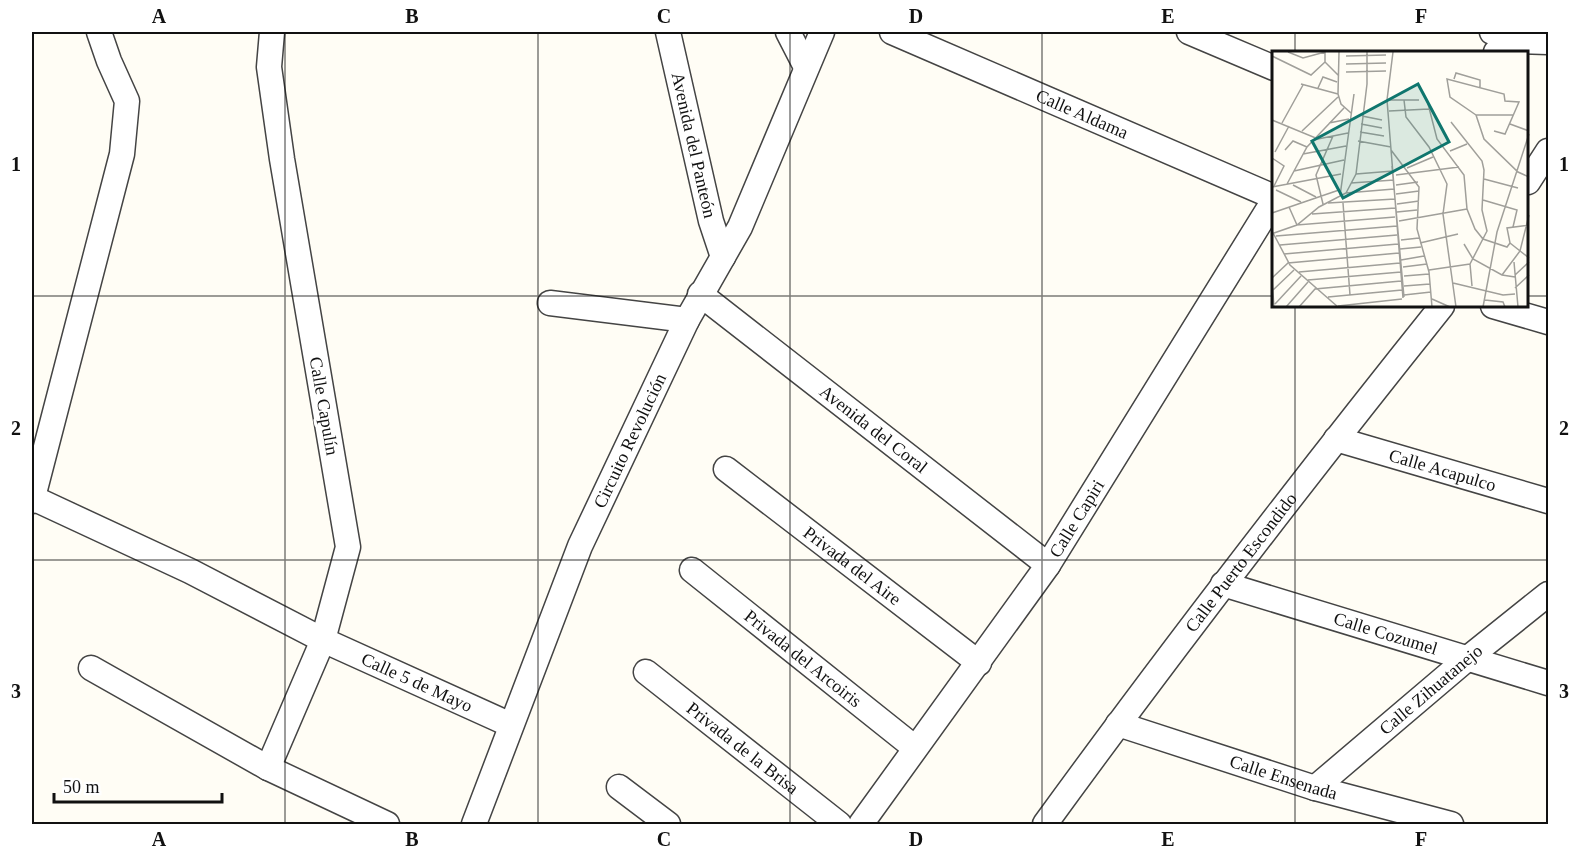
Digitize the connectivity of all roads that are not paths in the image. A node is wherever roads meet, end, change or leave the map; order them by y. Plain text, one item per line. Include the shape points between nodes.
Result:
1 (99, 32) edge
2 (272, 32) edge
3 (668, 32) edge
4 (788, 32) edge
5 (822, 32) edge
6 (892, 32) edge
7 (1189, 32) edge
8 (1492, 32) edge
9 (1548, 42) edge
10 (1505, 47) edge
11 (806, 67) junction
12 (1272, 67) edge
13 (1548, 151) edge
14 (1529, 179) edge
15 (1272, 197) edge
16 (1272, 201) edge
17 (723, 257) junction
18 (700, 294) junction
19 (550, 303) dead end
20 (1440, 308) edge
21 (1500, 308) edge
22 (687, 320) junction
23 (1548, 322) edge
24 (1336, 439) junction
25 (726, 469) dead end
26 (32, 499) edge
27 (1548, 501) edge
28 (1048, 565) junction
29 (692, 570) dead end
30 (1223, 584) junction
31 (1548, 594) edge
32 (323, 640) junction
33 (1468, 658) junction
34 (979, 663) junction
35 (91, 668) dead end
36 (646, 672) dead end
37 (1548, 683) edge
38 (1118, 724) junction
39 (512, 725) junction
40 (915, 748) junction
41 (268, 768) junction
42 (619, 786) dead end
43 (1315, 788) junction
44 (387, 825) edge
45 (474, 825) edge
46 (668, 825) edge
47 (839, 825) edge
48 (861, 825) edge
49 (1046, 825) edge
50 (1450, 825) edge

1 - 26 street via 127,101 122,154
2 - 32 street, Calle Capulín via 269,67 282,159 348,547
3 - 17 street, Avenida del Panteón
4 - 11 street
5 - 11 street, Circuito Revolución
6 - 15 street, Calle Aldama
7 - 12 street
8 - 10 street
9 - 10 street
11 - 17 street, Circuito Revolución via 740,227
13 - 14 street
16 - 28 street, Calle Capiri
17 - 18 street, Circuito Revolución
18 - 22 street, Circuito Revolución
18 - 28 street, Avenida del Coral
19 - 22 street
20 - 24 street, Calle Puerto Escondido
21 - 23 street
22 - 39 street, Circuito Revolución via 580,546
24 - 27 street, Calle Acapulco
24 - 30 street, Calle Puerto Escondido
25 - 34 street, Privada del Aire
26 - 32 street, Calle 5 de Mayo via 190,570
28 - 34 street, Calle Capiri
29 - 40 street, Privada del Arcoiris
30 - 33 street, Calle Cozumel
30 - 38 street, Calle Puerto Escondido
31 - 33 street, Calle Zihuatanejo
32 - 39 street, Calle 5 de Mayo
32 - 41 street, Calle Capulín
33 - 37 street, Calle Cozumel
33 - 43 street, Calle Zihuatanejo
34 - 40 street, Calle Capiri
35 - 41 street
36 - 47 street, Privada de la Brisa
38 - 43 street, Calle Ensenada
38 - 49 street, Calle Puerto Escondido
39 - 45 street, Circuito Revolución
40 - 48 street, Calle Capiri
41 - 44 street
42 - 46 street
43 - 50 street, Calle Ensenada

